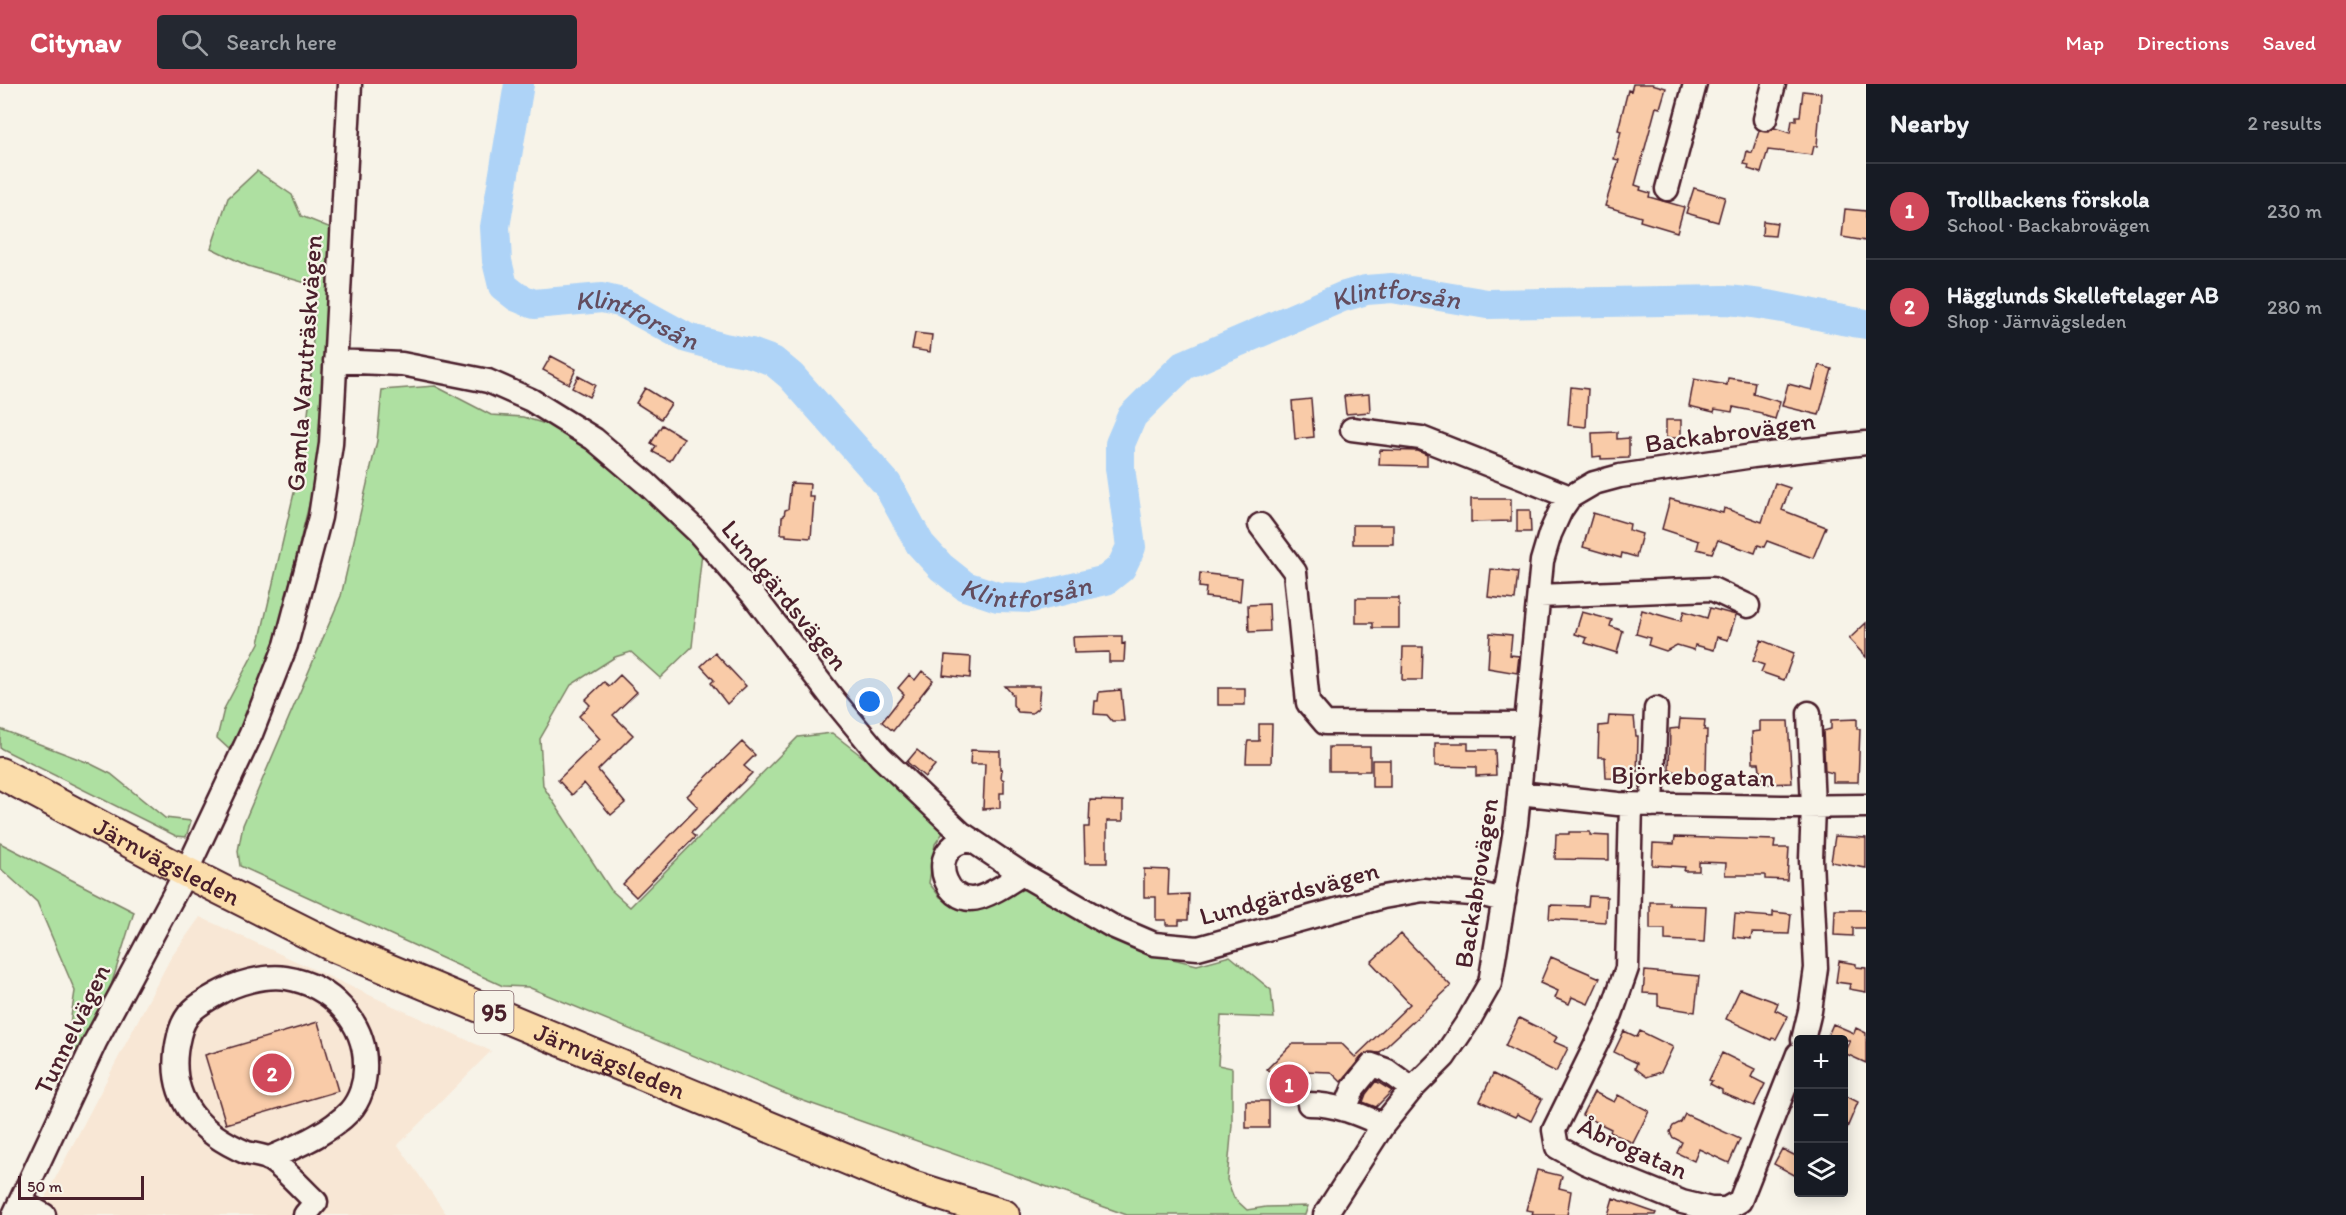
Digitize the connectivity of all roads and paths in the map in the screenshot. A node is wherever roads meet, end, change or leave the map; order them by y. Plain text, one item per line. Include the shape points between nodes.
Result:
1 (350, 84) edge
2 (1695, 84) edge
3 (1774, 84) edge
4 (1766, 119) dead end
5 (1667, 189) dead end
6 (335, 360) junction
7 (1352, 429) dead end
8 (1866, 443) edge
9 (1570, 497) junction
10 (1260, 525) dead end
11 (1539, 596) junction
12 (1748, 606) dead end
13 (1656, 709) dead end
14 (1809, 713) dead end
15 (1525, 724) junction
16 (0, 773) edge
17 (1519, 793) junction
18 (1641, 805) junction
19 (1866, 806) edge
20 (1813, 807) junction
21 (971, 840) junction
22 (186, 872) junction
23 (1022, 874) junction
24 (1504, 900) junction
25 (1804, 1035) edge
26 (1794, 1064) edge
27 (1412, 1089) junction
28 (1308, 1104) dead end
29 (1345, 1110) junction
30 (1383, 1125) junction
31 (268, 1159) junction
32 (310, 1208) edge
33 (18, 1209) edge
34 (44, 1215) edge
35 (1004, 1215) edge
36 (1325, 1215) edge

1 - 6 street, Gamla Varuträskvägen
2 - 5 street
3 - 4 street
6 - 21 street, Lundgärdsvägen via 402,364 488,381 531,400 594,439 698,532 754,596 880,756
6 - 22 street, Gamla Varuträskvägen via 331,444 320,517 286,645 251,734
7 - 9 street via 1420,438
8 - 9 street, Backabrovägen via 1620,476 1594,483
9 - 11 street, Backabrovägen via 1550,534 1542,561
10 - 15 street via 1295,572 1308,703 1325,723
11 - 12 street via 1712,589
11 - 15 street, Backabrovägen
13 - 18 street
14 - 20 street
15 - 17 street, Backabrovägen
16 - 22 main road, Järnvägsleden / 95
17 - 18 street, Björkebogatan
17 - 24 street, Backabrovägen
18 - 20 street, Björkebogatan
18 - 26 street, Åbrogatan via 1627,968 1611,1014 1554,1130 1557,1147 1682,1202 1726,1209 1740,1201
19 - 20 street, Björkebogatan
20 - 25 street via 1816,969
21 - 23 street, Lundgärdsvägen
21 - 23 street via 949,850 944,861 948,887 957,896 971,899 986,895
22 - 33 street, Tunnelvägen via 95,1042
22 - 35 main road, Järnvägsleden / 95 via 335,946 912,1186
23 - 24 street, Lundgärdsvägen via 1112,926 1154,944 1198,948 1383,897 1423,890
24 - 27 street, Backabrovägen via 1490,983 1444,1057
27 - 29 street via 1372,1065 1354,1087
27 - 30 street, Backabrovägen
28 - 29 street
29 - 30 street
30 - 36 street, Backabrovägen
31 - 31 street via 227,1143 191,1113 177,1088 174,1054 182,1022 198,1005 229,987 285,978 326,993 344,1010 356,1026 366,1052 365,1073 351,1110 314,1138
31 - 32 street
33 - 34 street

